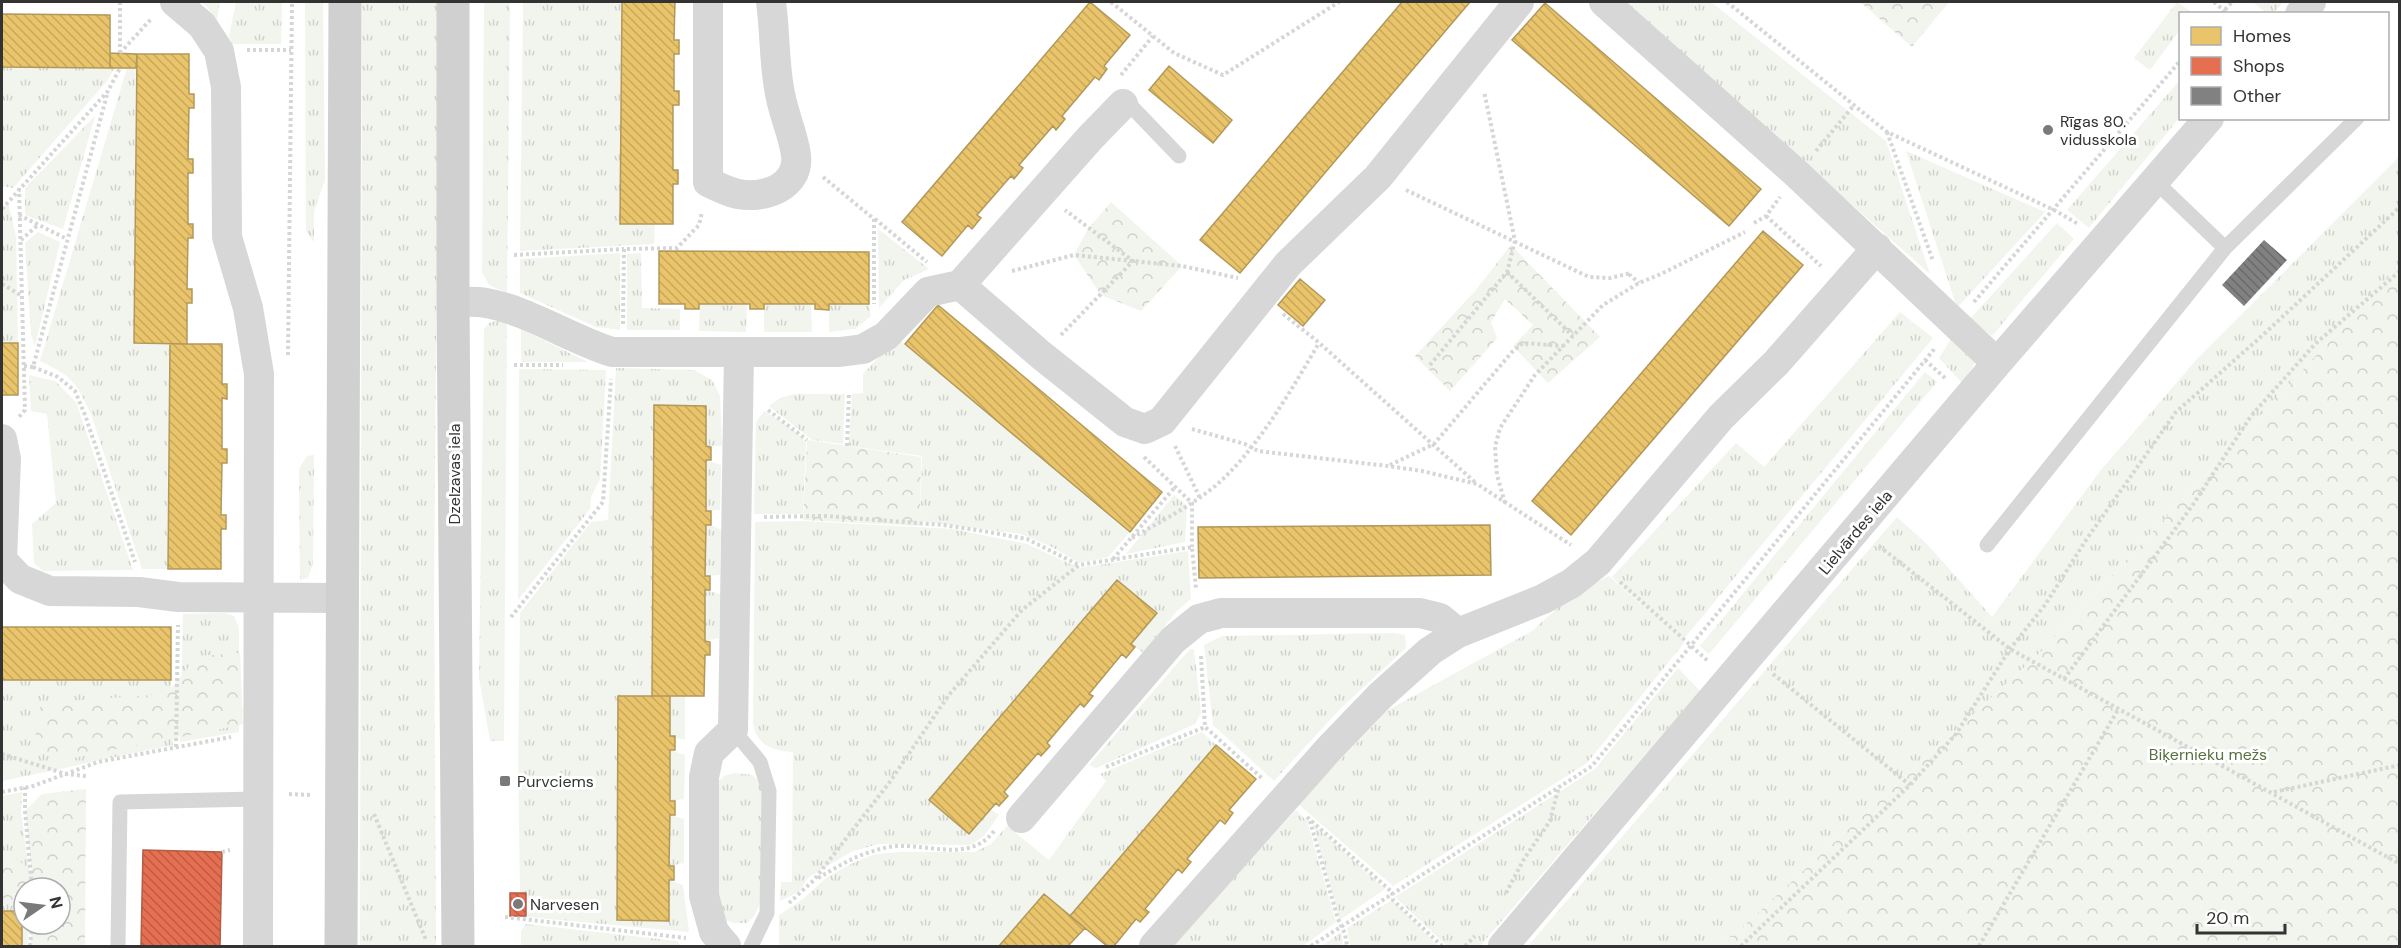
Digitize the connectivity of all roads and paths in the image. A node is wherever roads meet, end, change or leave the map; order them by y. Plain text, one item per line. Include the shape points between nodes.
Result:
1 (120, 2) edge
2 (292, 2) edge
3 (345, 2) edge
4 (453, 2) edge
5 (708, 2) edge
6 (771, 2) edge
7 (1111, 2) edge
8 (1339, 2) edge
9 (1519, 2) edge
10 (1604, 2) edge
11 (1727, 2) edge
12 (2214, 2) edge
13 (2232, 2) edge
14 (167, 5) edge
15 (2225, 12) edge
16 (1153, 36) junction
17 (291, 50) junction
18 (219, 51) junction
19 (1478, 52) junction
20 (2179, 63) edge
21 (120, 68) dead end
22 (108, 92) junction
23 (1123, 104) junction
24 (1854, 105) junction
25 (2207, 120) edge
26 (2355, 120) edge
27 (1887, 132) junction
28 (796, 154) junction
29 (1179, 156) dead end
30 (1797, 174) junction
31 (1378, 177) junction
32 (2155, 181) junction
33 (708, 182) junction
34 (19, 188) junction
35 (1044, 192) junction
36 (2400, 207) edge
37 (2, 209) edge
38 (2054, 210) junction
39 (18, 215) junction
40 (1766, 216) junction
41 (874, 219) junction
42 (1754, 223) dead end
43 (38, 225) junction
44 (1745, 232) dead end
45 (67, 239) junction
46 (20, 240) junction
47 (1515, 242) junction
48 (1877, 248) junction
49 (2225, 248) junction
50 (624, 249) junction
51 (514, 255) dead end
52 (1133, 261) junction
53 (927, 263) dead end
54 (1288, 264) junction
55 (1935, 267) dead end
56 (1826, 271) dead end
57 (2400, 271) edge
58 (1507, 272) junction
59 (1005, 273) dead end
60 (1639, 283) junction
61 (2, 284) edge
62 (960, 285) junction
63 (22, 296) junction
64 (1261, 297) junction
65 (453, 302) junction
66 (874, 308) dead end
67 (1956, 323) junction
68 (1573, 336) junction
69 (1319, 343) junction
70 (1563, 346) junction
71 (612, 352) junction
72 (739, 352) junction
73 (1041, 355) junction
74 (288, 361) dead end
75 (1997, 363) junction
76 (1430, 365) dead end
77 (24, 366) junction
78 (33, 367) junction
79 (849, 393) dead end
80 (765, 408) dead end
81 (1162, 421) junction
82 (2, 439) edge
83 (807, 440) dead end
84 (1434, 444) junction
85 (847, 446) dead end
86 (1251, 447) junction
87 (1138, 451) dead end
88 (1388, 466) junction
89 (1477, 484) junction
90 (1175, 487) junction
91 (1200, 498) junction
92 (1192, 503) junction
93 (1505, 503) junction
94 (735, 517) junction
95 (1857, 529) junction
96 (1132, 538) junction
97 (1987, 545) dead end
98 (1192, 547) dead end
99 (2, 560) edge
100 (1112, 560) dead end
101 (1598, 562) junction
102 (139, 592) junction
103 (178, 597) junction
104 (342, 598) junction
105 (259, 599) junction
106 (512, 617) dead end
107 (1458, 633) junction
108 (1691, 644) junction
109 (2010, 649) junction
110 (1750, 655) junction
111 (1709, 661) dead end
112 (2064, 679) junction
113 (2119, 708) junction
114 (733, 730) junction
115 (259, 736) junction
116 (176, 747) junction
117 (2, 754) edge
118 (2400, 765) edge
119 (1064, 767) junction
120 (66, 774) junction
121 (86, 776) dead end
122 (1910, 785) junction
123 (1559, 786) junction
124 (25, 787) junction
125 (2, 792) edge
126 (2273, 792) junction
127 (289, 794) dead end
128 (320, 795) dead end
129 (1286, 798) junction
130 (259, 799) junction
131 (371, 807) dead end
132 (1310, 820) junction
133 (1010, 822) joint
134 (2400, 864) edge
135 (31, 876) edge
136 (814, 880) junction
137 (1392, 892) junction
138 (1501, 900) dead end
139 (767, 913) junction
140 (505, 918) dead end
141 (1341, 926) junction
142 (695, 939) dead end
143 (1491, 939) edge
144 (118, 946) edge
145 (258, 946) edge
146 (341, 946) edge
147 (443, 946) edge
148 (726, 946) edge
149 (751, 946) edge
150 (1154, 946) edge
151 (1311, 946) edge
152 (1347, 946) edge
153 (1442, 946) edge
154 (1465, 946) edge
155 (1741, 946) edge
156 (1978, 946) edge

1 - 14 path via 120,53
2 - 17 path
3 - 104 main road
4 - 65 main road, Dzelzavas iela
5 - 33 street
6 - 28 street via 778,88
7 - 16 path
8 - 16 path via 1223,75 1174,53
9 - 19 street
10 - 30 street
11 - 24 path
12 - 15 path
13 - 15 path
14 - 18 street via 202,25
16 - 23 path via 1113,85
17 - 18 path
17 - 74 path
18 - 105 street via 226,87 227,237 248,308 259,374
19 - 31 street
19 - 47 path
20 - 38 path
21 - 22 path
22 - 34 path
22 - 45 path
23 - 29 lane via 1131,106
23 - 35 street
24 - 27 path
24 - 30 path
25 - 32 street, Lielvārdes iela
26 - 49 lane
27 - 38 path
27 - 55 path
28 - 33 street via 794,174 772,192 739,194
28 - 41 path
30 - 40 path
30 - 48 street
31 - 47 path
31 - 54 street
32 - 49 lane
32 - 75 street, Lielvārdes iela
33 - 50 path via 699,225 677,248
34 - 37 path
34 - 39 path
35 - 52 path
35 - 62 street
36 - 109 path via 2176,412 2045,605
38 - 67 path
39 - 43 path
39 - 46 path
40 - 42 path
40 - 56 path
41 - 53 path
41 - 66 path
43 - 45 path
43 - 46 path
44 - 60 path
45 - 78 path
46 - 63 path
47 - 58 path
47 - 60 path via 1589,277 1631,273
48 - 67 street
48 - 101 street via 1776,363 1721,417
49 - 97 lane
50 - 51 path
50 - 71 path via 622,335
52 - 54 path via 1239,278
52 - 59 path via 1074,255
52 - 73 path
54 - 64 street
57 - 112 path via 2315,344 2250,416 2192,506
58 - 68 path
58 - 76 path
60 - 68 path via 1603,305
61 - 63 path
62 - 72 street via 928,292 886,336 863,350
62 - 73 street
63 - 77 path
64 - 69 path
64 - 81 street
65 - 71 street via 486,303 514,311
65 - 147 main road, Dzelzavas iela
67 - 75 street
67 - 108 path
68 - 70 path
69 - 84 path
69 - 86 path
70 - 84 path via 1523,343
70 - 93 path via 1535,375 1500,428 1496,466
71 - 72 street
71 - 106 path via 603,502
72 - 94 street
73 - 81 street via 1125,422 1145,429
75 - 95 street, Lielvārdes iela
77 - 78 path
77 - 82 path via 25,410
78 - 102 path via 58,377 75,391 138,572
79 - 85 path
80 - 83 path
81 - 86 path
81 - 91 path
82 - 99 street via 6,459
84 - 88 path
84 - 89 path
86 - 88 path via 1258,451
86 - 91 path via 1231,472
87 - 90 path
88 - 89 path
89 - 93 path
90 - 92 path
90 - 96 path
91 - 92 path
92 - 96 path
92 - 98 path
93 - 101 path
94 - 114 street
94 - 136 path via 825,516 943,525 1027,539 1079,565 1022,610 983,654
95 - 109 path
95 - 110 street, Lielvārdes iela
96 - 100 path
99 - 102 street via 20,579 50,591
101 - 107 street via 1543,599
101 - 108 path
102 - 103 street
103 - 105 street
103 - 116 path
104 - 105 street
104 - 146 main road
105 - 115 street
107 - 119 street via 1440,618 1420,613 1221,613 1199,619 1173,640
107 - 129 street via 1430,651 1380,696
108 - 111 path
108 - 123 path via 1592,766
109 - 112 path
109 - 122 path via 1956,734
110 - 122 path
110 - 143 street, Lielvārdes iela
112 - 113 path
113 - 126 path
113 - 156 path
114 - 139 lane via 760,762 769,791
114 - 148 street via 709,753 704,777 704,896 714,932
115 - 116 path via 236,736
115 - 130 street
116 - 120 path via 98,762
117 - 120 path
118 - 126 path
119 - 129 path via 1095,771 1205,727
119 - 133 street
120 - 121 path
120 - 124 path
122 - 155 path
123 - 137 path
123 - 138 path via 1550,821
124 - 125 path
124 - 135 path
126 - 134 path
127 - 128 path
129 - 132 path
129 - 150 street
130 - 144 lane via 120,802
130 - 145 street
131 - 147 path
132 - 137 path
132 - 141 path
133 - 136 path via 985,842 966,850 893,847 859,854
136 - 139 path via 799,897
137 - 141 path
137 - 153 path via 1393,900
139 - 149 lane
140 - 142 path
141 - 151 path
141 - 152 path
143 - 154 path

